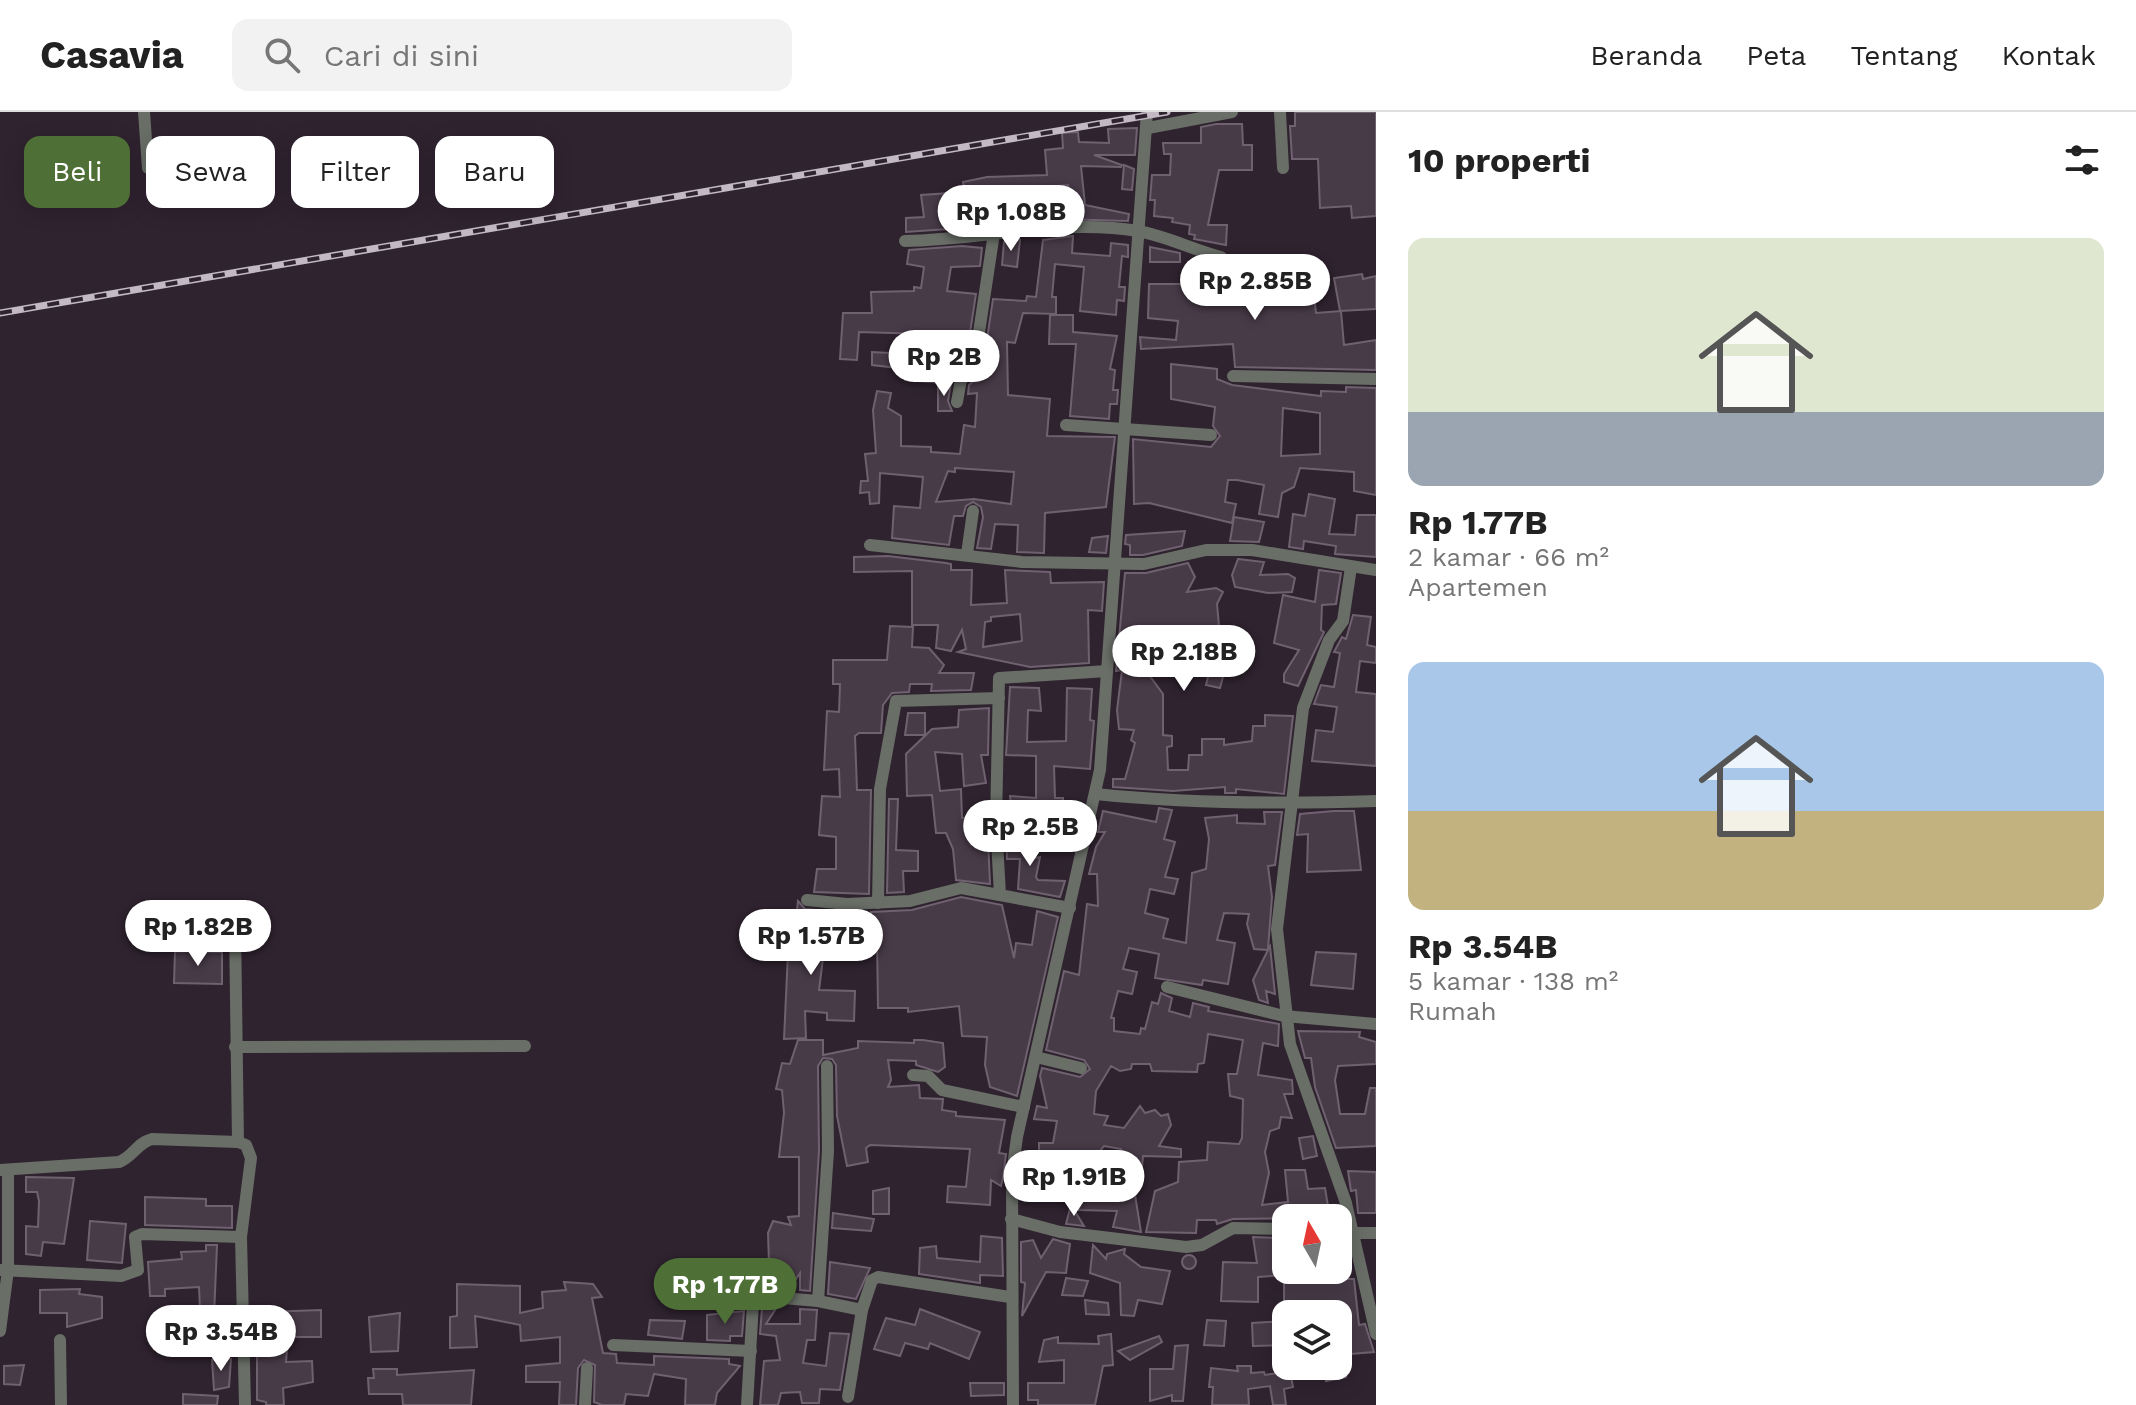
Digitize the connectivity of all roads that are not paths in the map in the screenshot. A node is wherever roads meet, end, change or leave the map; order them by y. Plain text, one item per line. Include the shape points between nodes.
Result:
1 (144, 112) edge
2 (1147, 112) edge
3 (1232, 112) edge
4 (1280, 112) edge
5 (1148, 128) junction
6 (146, 140) edge
7 (1283, 168) dead end
8 (1140, 232) junction
9 (994, 233) junction
10 (905, 241) dead end
11 (1221, 257) dead end
12 (1233, 376) dead end
13 (1376, 379) edge
14 (957, 402) dead end
15 (1066, 425) dead end
16 (1123, 430) junction
17 (1211, 435) dead end
18 (973, 511) dead end
19 (870, 545) dead end
20 (967, 554) junction
21 (1114, 561) junction
22 (1351, 567) junction
23 (1376, 570) edge
24 (1107, 671) junction
25 (999, 698) junction
26 (1096, 794) junction
27 (1376, 801) edge
28 (1291, 805) junction
29 (996, 822) junction
30 (1088, 835) junction
31 (1000, 895) junction
32 (807, 900) dead end
33 (878, 903) junction
34 (1070, 908) junction
35 (235, 926) dead end
36 (1167, 987) dead end
37 (1284, 1016) junction
38 (1376, 1024) edge
39 (525, 1046) dead end
40 (235, 1047) junction
41 (1036, 1057) junction
42 (827, 1066) dead end
43 (1081, 1068) dead end
44 (913, 1075) dead end
45 (1024, 1107) junction
46 (238, 1142) junction
47 (4, 1170) edge
48 (1011, 1219) junction
49 (1272, 1229) edge
50 (1376, 1233) edge
51 (1353, 1234) junction
52 (241, 1237) junction
53 (4, 1270) edge
54 (1010, 1297) junction
55 (818, 1301) junction
56 (862, 1310) junction
57 (0, 1331) edge
58 (1376, 1334) edge
59 (60, 1340) dead end
60 (613, 1345) dead end
61 (751, 1351) junction
62 (587, 1368) dead end
63 (848, 1397) dead end
64 (61, 1405) edge
65 (245, 1405) edge
66 (585, 1405) edge
67 (747, 1405) edge
68 (1013, 1405) edge

1 - 6 street
2 - 5 street
3 - 5 street
4 - 7 street
5 - 8 street
8 - 9 street
8 - 11 street
8 - 16 street
9 - 10 street
9 - 14 street via 973,372 961,379
12 - 13 street
15 - 16 street
16 - 17 street
16 - 21 street
18 - 20 street
19 - 20 street
20 - 21 street via 1022,562
21 - 22 street via 1144,564 1206,550 1252,550
21 - 24 street
22 - 23 street
22 - 28 street via 1343,621 1329,640 1303,708
24 - 25 street via 1003,676
24 - 26 street
25 - 29 street
25 - 33 street via 896,701 880,789
26 - 28 street
26 - 30 street
27 - 28 street
28 - 37 street via 1278,915
29 - 30 street
29 - 31 street
30 - 34 street
31 - 33 street via 961,888
31 - 34 street
32 - 33 street
34 - 41 street
35 - 40 street
36 - 37 street
37 - 38 street
37 - 51 street
39 - 40 street
40 - 46 street
41 - 43 street
41 - 45 street
42 - 55 street via 828,1151
44 - 45 street via 928,1076 942,1090
45 - 48 street via 1012,1174
46 - 47 street via 152,1139 119,1162
46 - 52 street via 249,1148 251,1158
47 - 53 street
48 - 49 street via 1060,1232 1186,1247 1202,1245 1233,1228
48 - 54 street
50 - 51 street
51 - 58 street
52 - 53 street via 142,1234 133,1242 138,1270 121,1276
52 - 65 street
53 - 57 street
54 - 56 street via 878,1277 872,1280
54 - 68 street
55 - 56 street
55 - 61 street via 757,1298
56 - 63 street
59 - 64 street
60 - 61 street
61 - 67 street
62 - 66 street

